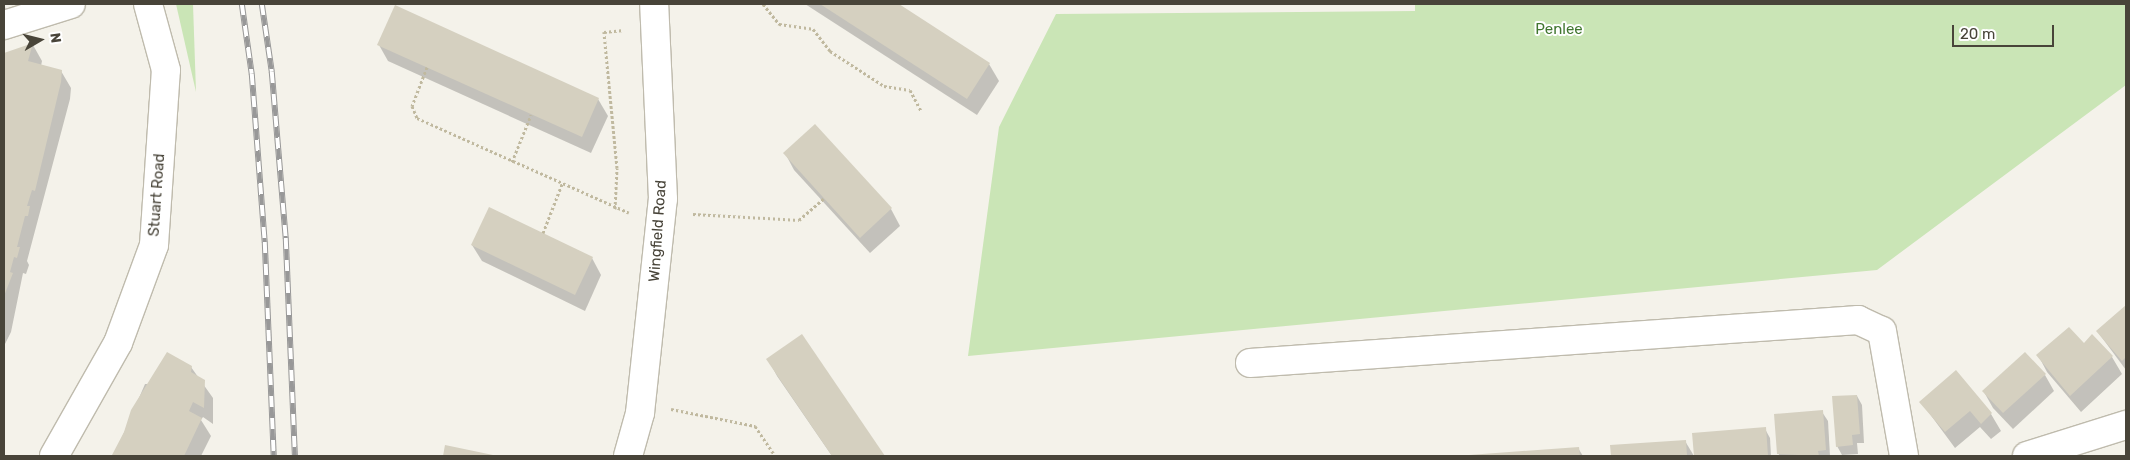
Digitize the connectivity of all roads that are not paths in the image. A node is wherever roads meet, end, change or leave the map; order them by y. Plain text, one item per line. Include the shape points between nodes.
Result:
1 (71, 4) edge
2 (148, 4) edge
3 (654, 16) edge
4 (4, 25) edge
5 (1250, 363) dead end
6 (2126, 425) edge
7 (54, 456) edge
8 (628, 456) edge
9 (1904, 456) edge
10 (2027, 456) edge

1 - 4 street
2 - 7 street, Stuart Road via 166,70 154,245 118,343
3 - 8 street, Wingfield Road via 662,218 641,403
5 - 9 street via 1858,320 1882,331
6 - 10 street

